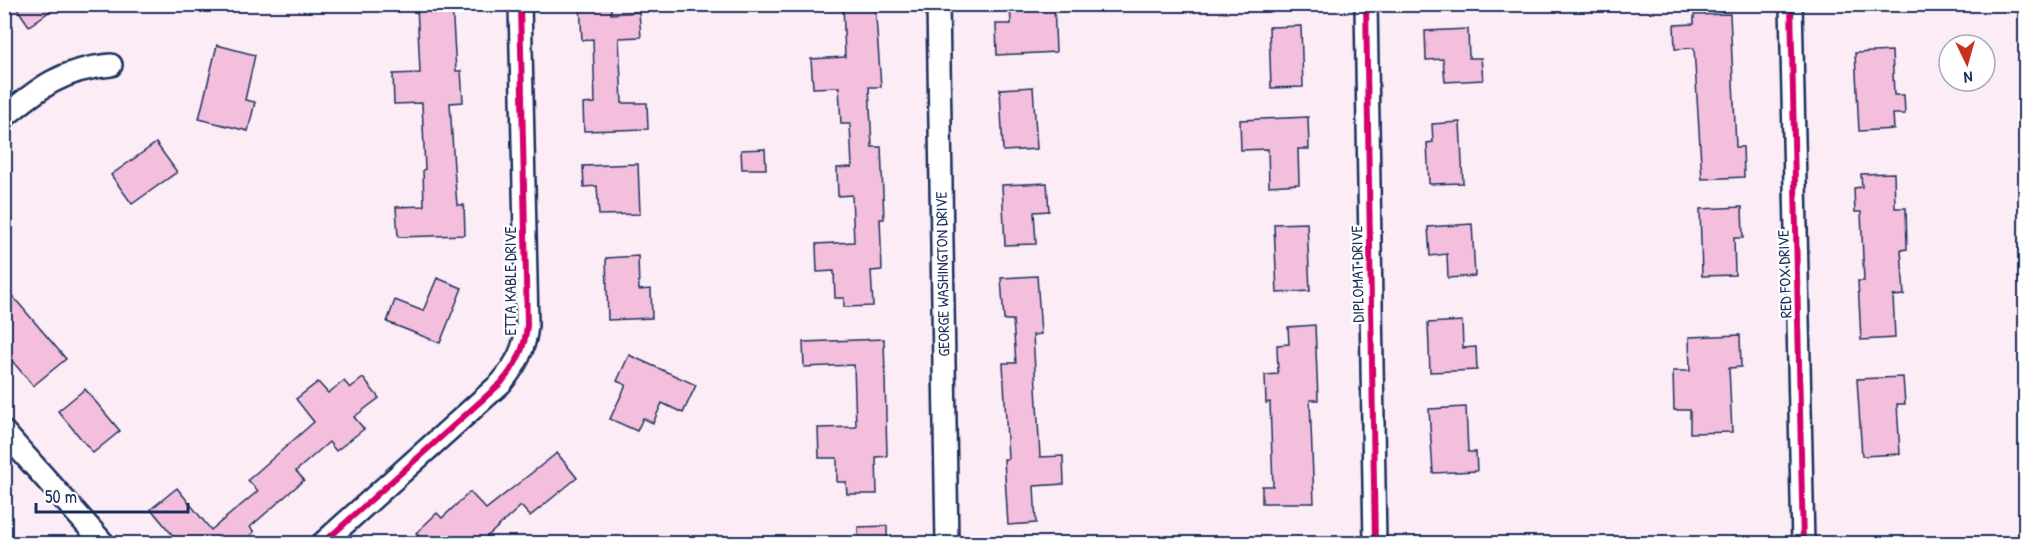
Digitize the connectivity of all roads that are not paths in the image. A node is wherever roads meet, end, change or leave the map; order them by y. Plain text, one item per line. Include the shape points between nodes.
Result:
1 (520, 4) edge
2 (938, 4) edge
3 (1366, 4) edge
4 (1791, 4) edge
5 (111, 65) dead end
6 (4, 117) edge
7 (4, 432) edge
8 (104, 543) edge
9 (322, 543) edge
10 (947, 543) edge
11 (1375, 543) edge
12 (1803, 543) edge

1 - 9 street, ETTA KABLE DRIVE via 527,325 523,349 501,383
2 - 10 street, GEORGE WASHINGTON DRIVE
3 - 11 street, DIPLOMAT DRIVE
4 - 12 street, RED FOX DRIVE
5 - 6 street via 91,67 53,80
7 - 8 street

